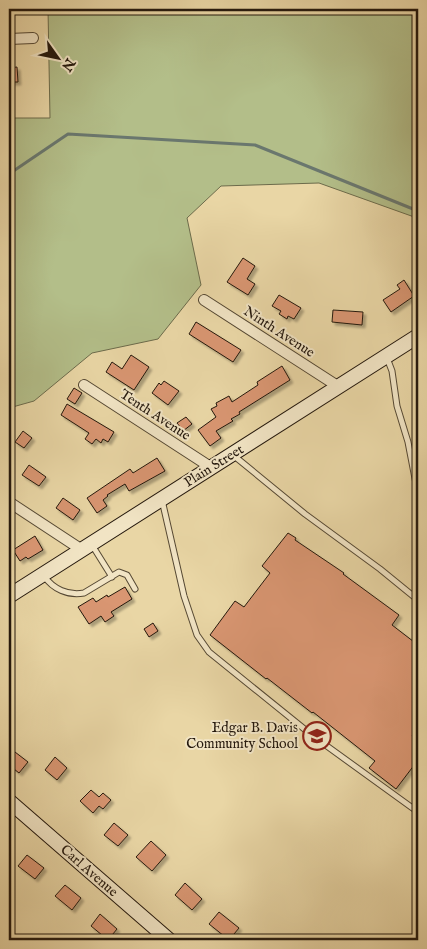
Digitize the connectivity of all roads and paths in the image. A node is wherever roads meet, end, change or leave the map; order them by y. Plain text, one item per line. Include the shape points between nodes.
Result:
1 (33, 38) dead end
2 (9, 39) edge
3 (204, 300) dead end
4 (418, 336) edge
5 (386, 357) junction
6 (84, 385) dead end
7 (339, 387) junction
8 (232, 455) junction
9 (212, 468) junction
10 (418, 494) edge
11 (162, 500) junction
12 (9, 502) edge
13 (87, 547) junction
14 (43, 574) junction
15 (112, 577) junction
16 (135, 589) dead end
17 (9, 596) edge
18 (418, 600) edge
19 (9, 801) edge
20 (418, 812) edge
21 (169, 940) edge

1 - 2 street
3 - 7 street, Ninth Avenue
4 - 5 main road, Plain Street
5 - 7 main road, Plain Street
5 - 10 lane via 392,371
6 - 9 street, Tenth Avenue
7 - 8 main road, Plain Street
8 - 9 main road, Plain Street
8 - 18 lane
9 - 11 main road, Plain Street
11 - 13 main road, Plain Street
11 - 20 lane via 184,596 197,635 209,652 313,736
12 - 13 street
13 - 14 main road, Plain Street
13 - 15 lane
14 - 15 lane via 55,587 78,594
14 - 17 main road, Plain Street
15 - 16 lane via 119,572 124,573
19 - 21 main road, Carl Avenue

